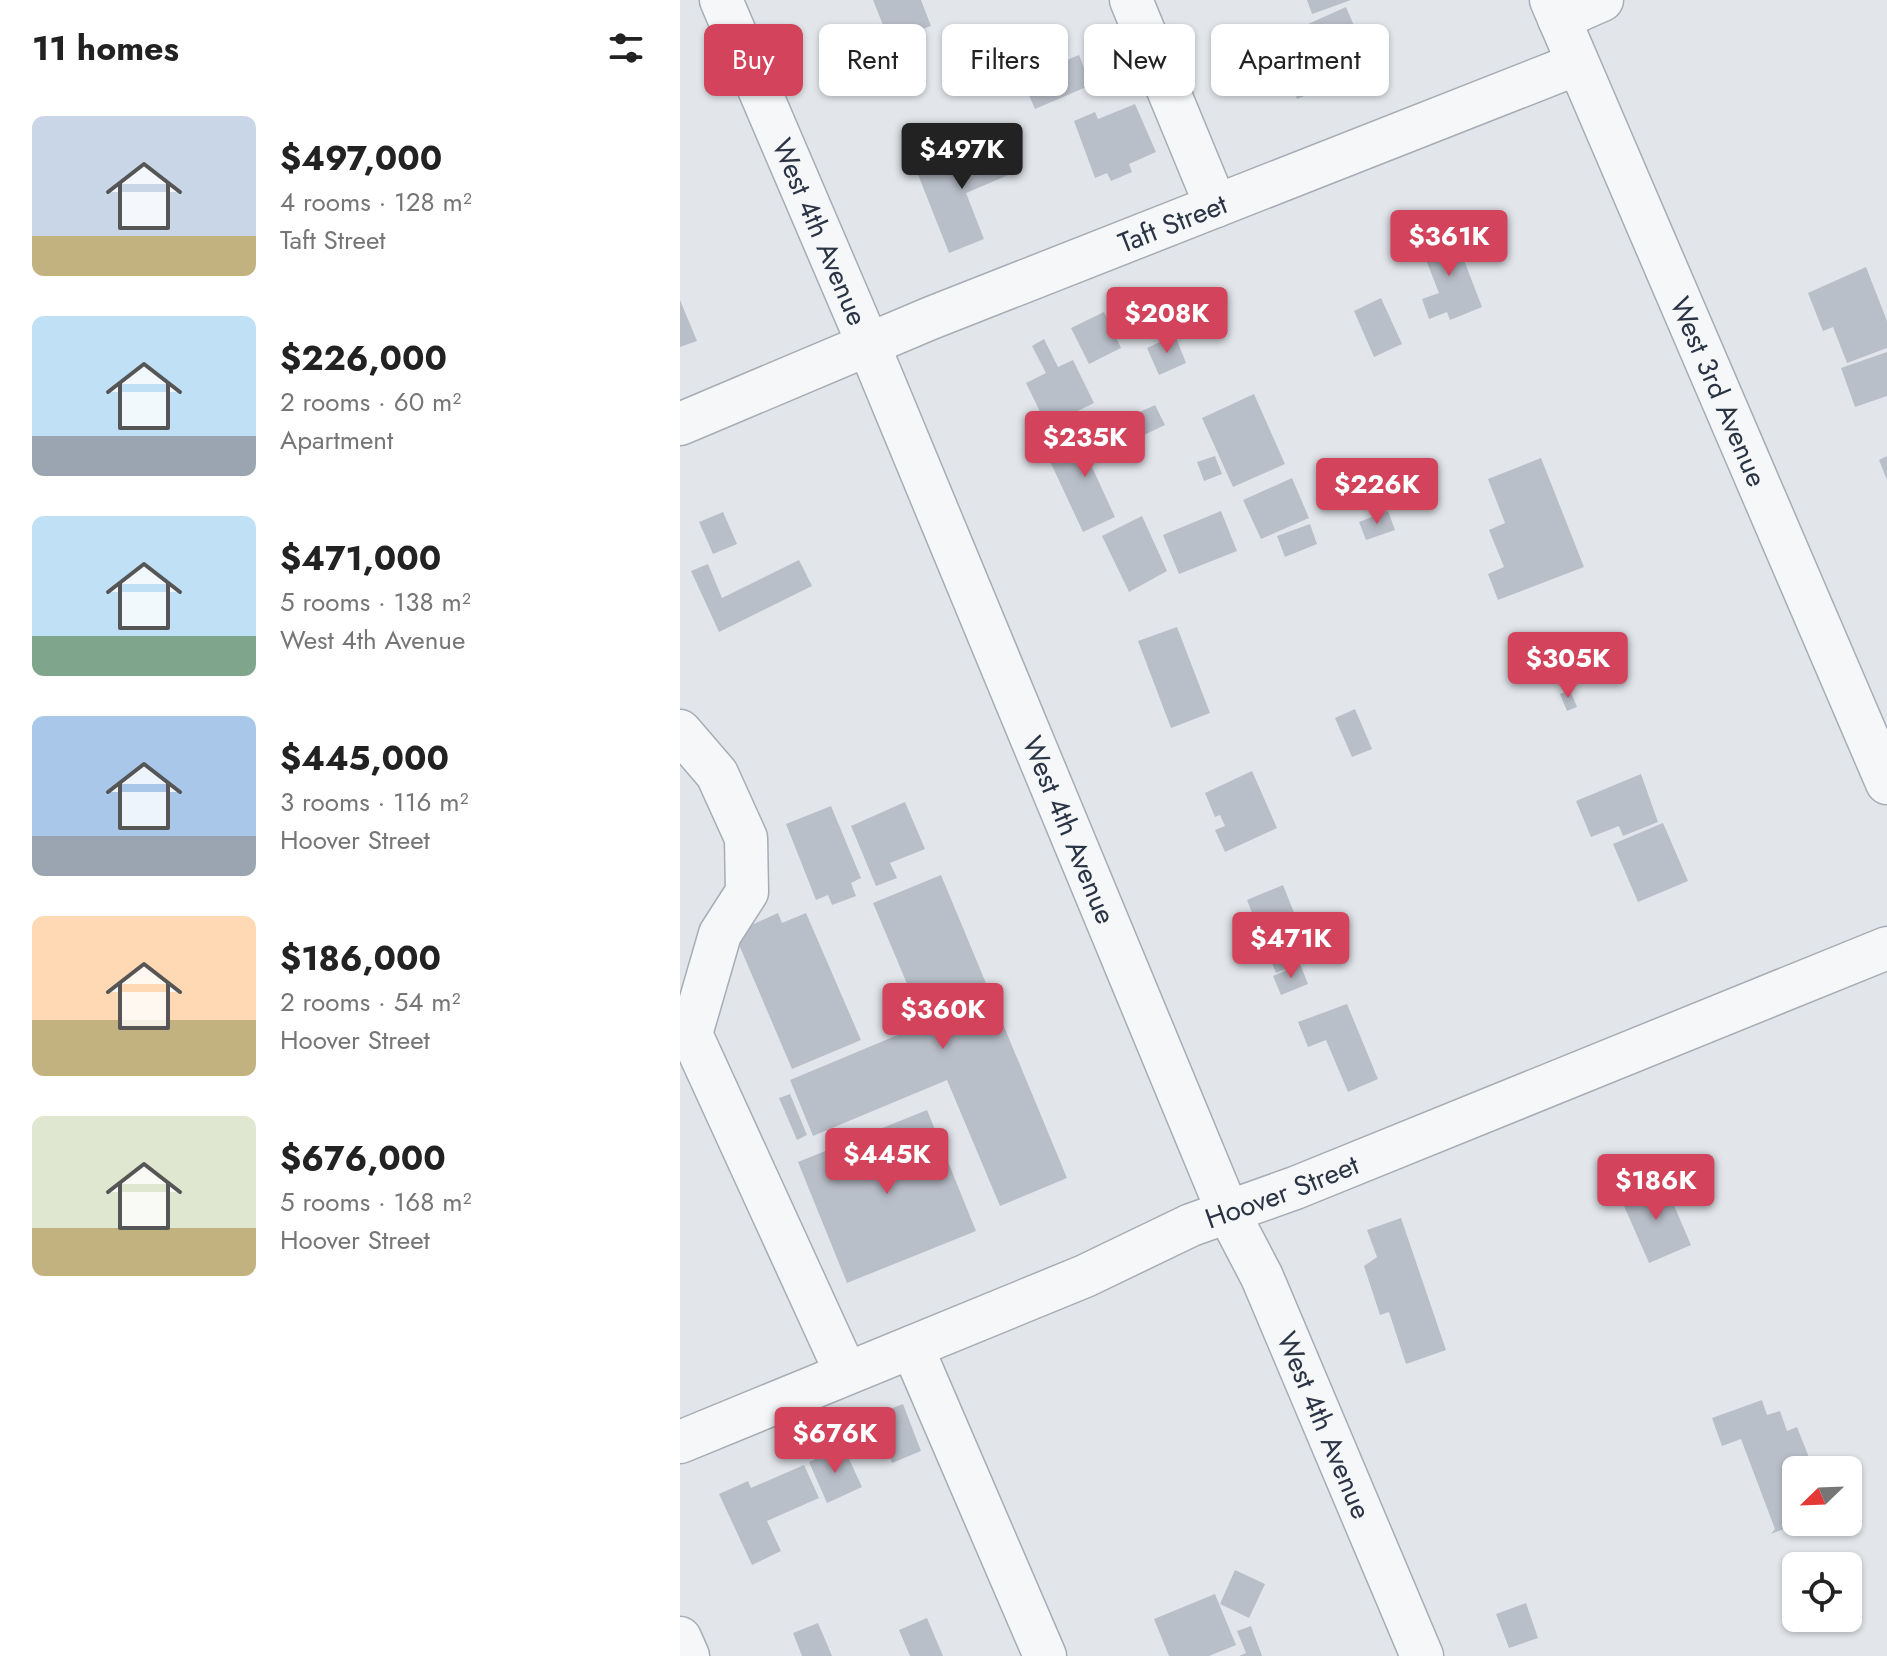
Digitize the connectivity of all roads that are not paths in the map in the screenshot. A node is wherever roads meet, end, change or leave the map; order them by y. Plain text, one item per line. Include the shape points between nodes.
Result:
1 (721, 0) edge
2 (1131, 0) edge
3 (1602, 0) edge
4 (1555, 9) edge
5 (1577, 64) junction
6 (1216, 206) junction
7 (869, 346) junction
8 (680, 424) edge
9 (680, 731) edge
10 (1887, 783) edge
11 (1887, 948) edge
12 (1227, 1210) junction
13 (912, 1347) junction
14 (846, 1373) junction
15 (680, 1442) edge
16 (680, 1638) edge
17 (688, 1656) edge
18 (1045, 1656) edge
19 (1422, 1656) edge

1 - 7 street, West 4th Avenue
2 - 6 street
3 - 4 street
4 - 5 street, West 3rd Avenue
5 - 6 street, Taft Street
5 - 10 street, West 3rd Avenue
6 - 7 street, Taft Street
7 - 8 street, Taft Street
7 - 12 street, West 4th Avenue
9 - 14 street via 717,774 746,838 747,892 720,934 691,1034
11 - 12 street, Hoover Street via 1295,1188
12 - 13 street, Hoover Street
12 - 19 street, West 4th Avenue via 1262,1277
13 - 14 street, Hoover Street
13 - 18 street
14 - 15 street, Hoover Street
16 - 17 street

